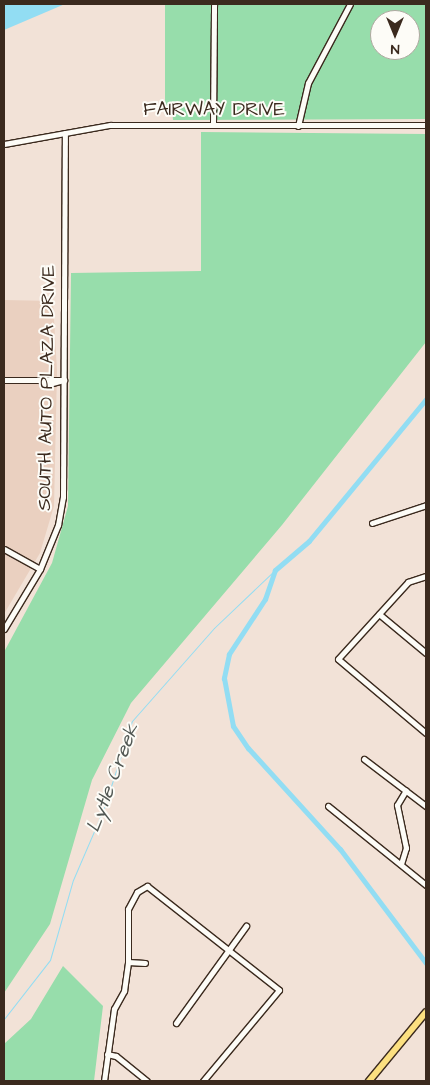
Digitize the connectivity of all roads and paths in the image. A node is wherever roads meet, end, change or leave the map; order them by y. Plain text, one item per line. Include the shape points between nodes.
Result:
1 (214, 4) edge
2 (350, 4) edge
3 (213, 125) junction
4 (426, 125) edge
5 (298, 126) junction
6 (65, 133) junction
7 (4, 144) edge
8 (4, 380) edge
9 (64, 380) junction
10 (426, 505) edge
11 (372, 523) dead end
12 (4, 548) edge
13 (40, 568) junction
14 (426, 576) edge
15 (379, 614) junction
16 (4, 629) edge
17 (426, 654) edge
18 (426, 733) edge
19 (364, 760) dead end
20 (406, 790) junction
21 (328, 806) dead end
22 (426, 806) edge
23 (401, 864) junction
24 (426, 884) edge
25 (246, 926) dead end
26 (231, 951) junction
27 (128, 962) junction
28 (145, 963) dead end
29 (426, 1012) edge
30 (176, 1022) dead end
31 (107, 1054) junction
32 (104, 1081) edge
33 (147, 1081) edge
34 (203, 1081) edge
35 (369, 1081) edge

1 - 3 street
2 - 5 street via 308,83
3 - 5 street, FAIRWAY DRIVE
3 - 6 street, FAIRWAY DRIVE via 110,125
4 - 5 street, FAIRWAY DRIVE
6 - 7 street, FAIRWAY DRIVE
6 - 9 street, SOUTH AUTO PLAZA DRIVE
8 - 9 street via 40,380 44,385
9 - 13 street, SOUTH AUTO PLAZA DRIVE via 63,497 58,524
10 - 11 street
12 - 13 street
13 - 16 street, SOUTH AUTO PLAZA DRIVE
14 - 15 street via 408,582
15 - 17 street
15 - 18 street via 347,644 338,659
19 - 20 street
20 - 22 street
20 - 23 street via 397,806 406,848
21 - 23 street
23 - 24 street
25 - 26 street
26 - 27 street via 147,886 137,892 127,919
26 - 30 street
26 - 34 street via 279,990
27 - 28 street
27 - 31 street via 124,991 114,1010
29 - 35 main road
31 - 32 street
31 - 33 street via 116,1056

